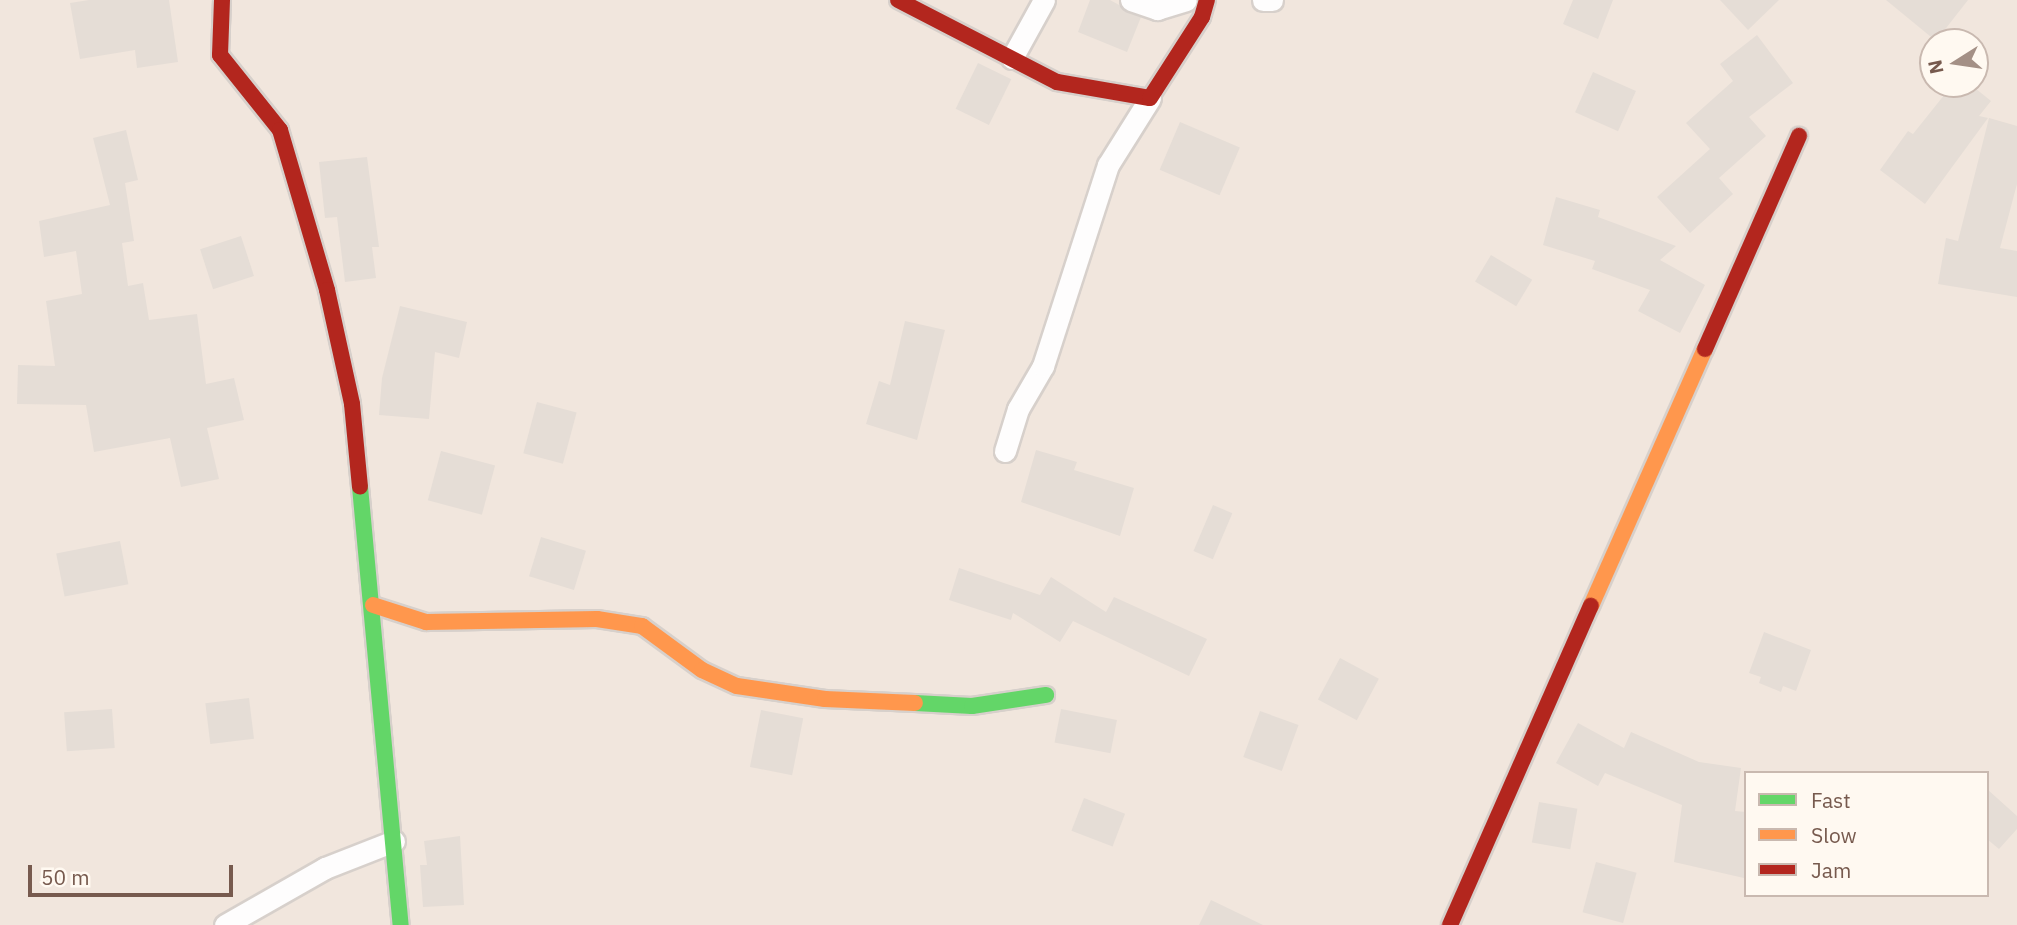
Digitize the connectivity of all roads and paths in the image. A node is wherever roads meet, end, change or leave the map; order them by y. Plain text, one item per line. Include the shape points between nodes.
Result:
1 (222, 0) edge
2 (898, 0) edge
3 (1044, 0) edge
4 (1131, 0) edge
5 (1186, 0) edge
6 (1207, 0) edge
7 (1263, 0) edge
8 (1272, 0) edge
9 (1012, 58) junction
10 (1150, 98) junction
11 (1799, 136) dead end
12 (1005, 451) dead end
13 (373, 605) junction
14 (1046, 695) dead end
15 (394, 841) junction
16 (225, 925) edge
17 (401, 925) edge
18 (1450, 925) edge

1 - 13 street via 220,55 280,130 327,290 352,404
2 - 9 street
3 - 9 street
4 - 5 street via 1157,9
6 - 10 street via 1202,17
7 - 8 street
9 - 10 street via 1057,82
10 - 12 street via 1108,165 1044,366 1018,409
11 - 18 street
13 - 14 street via 426,622 597,619 642,626 702,670 737,686 825,699 972,706
13 - 15 street
15 - 16 street via 325,868
15 - 17 street

